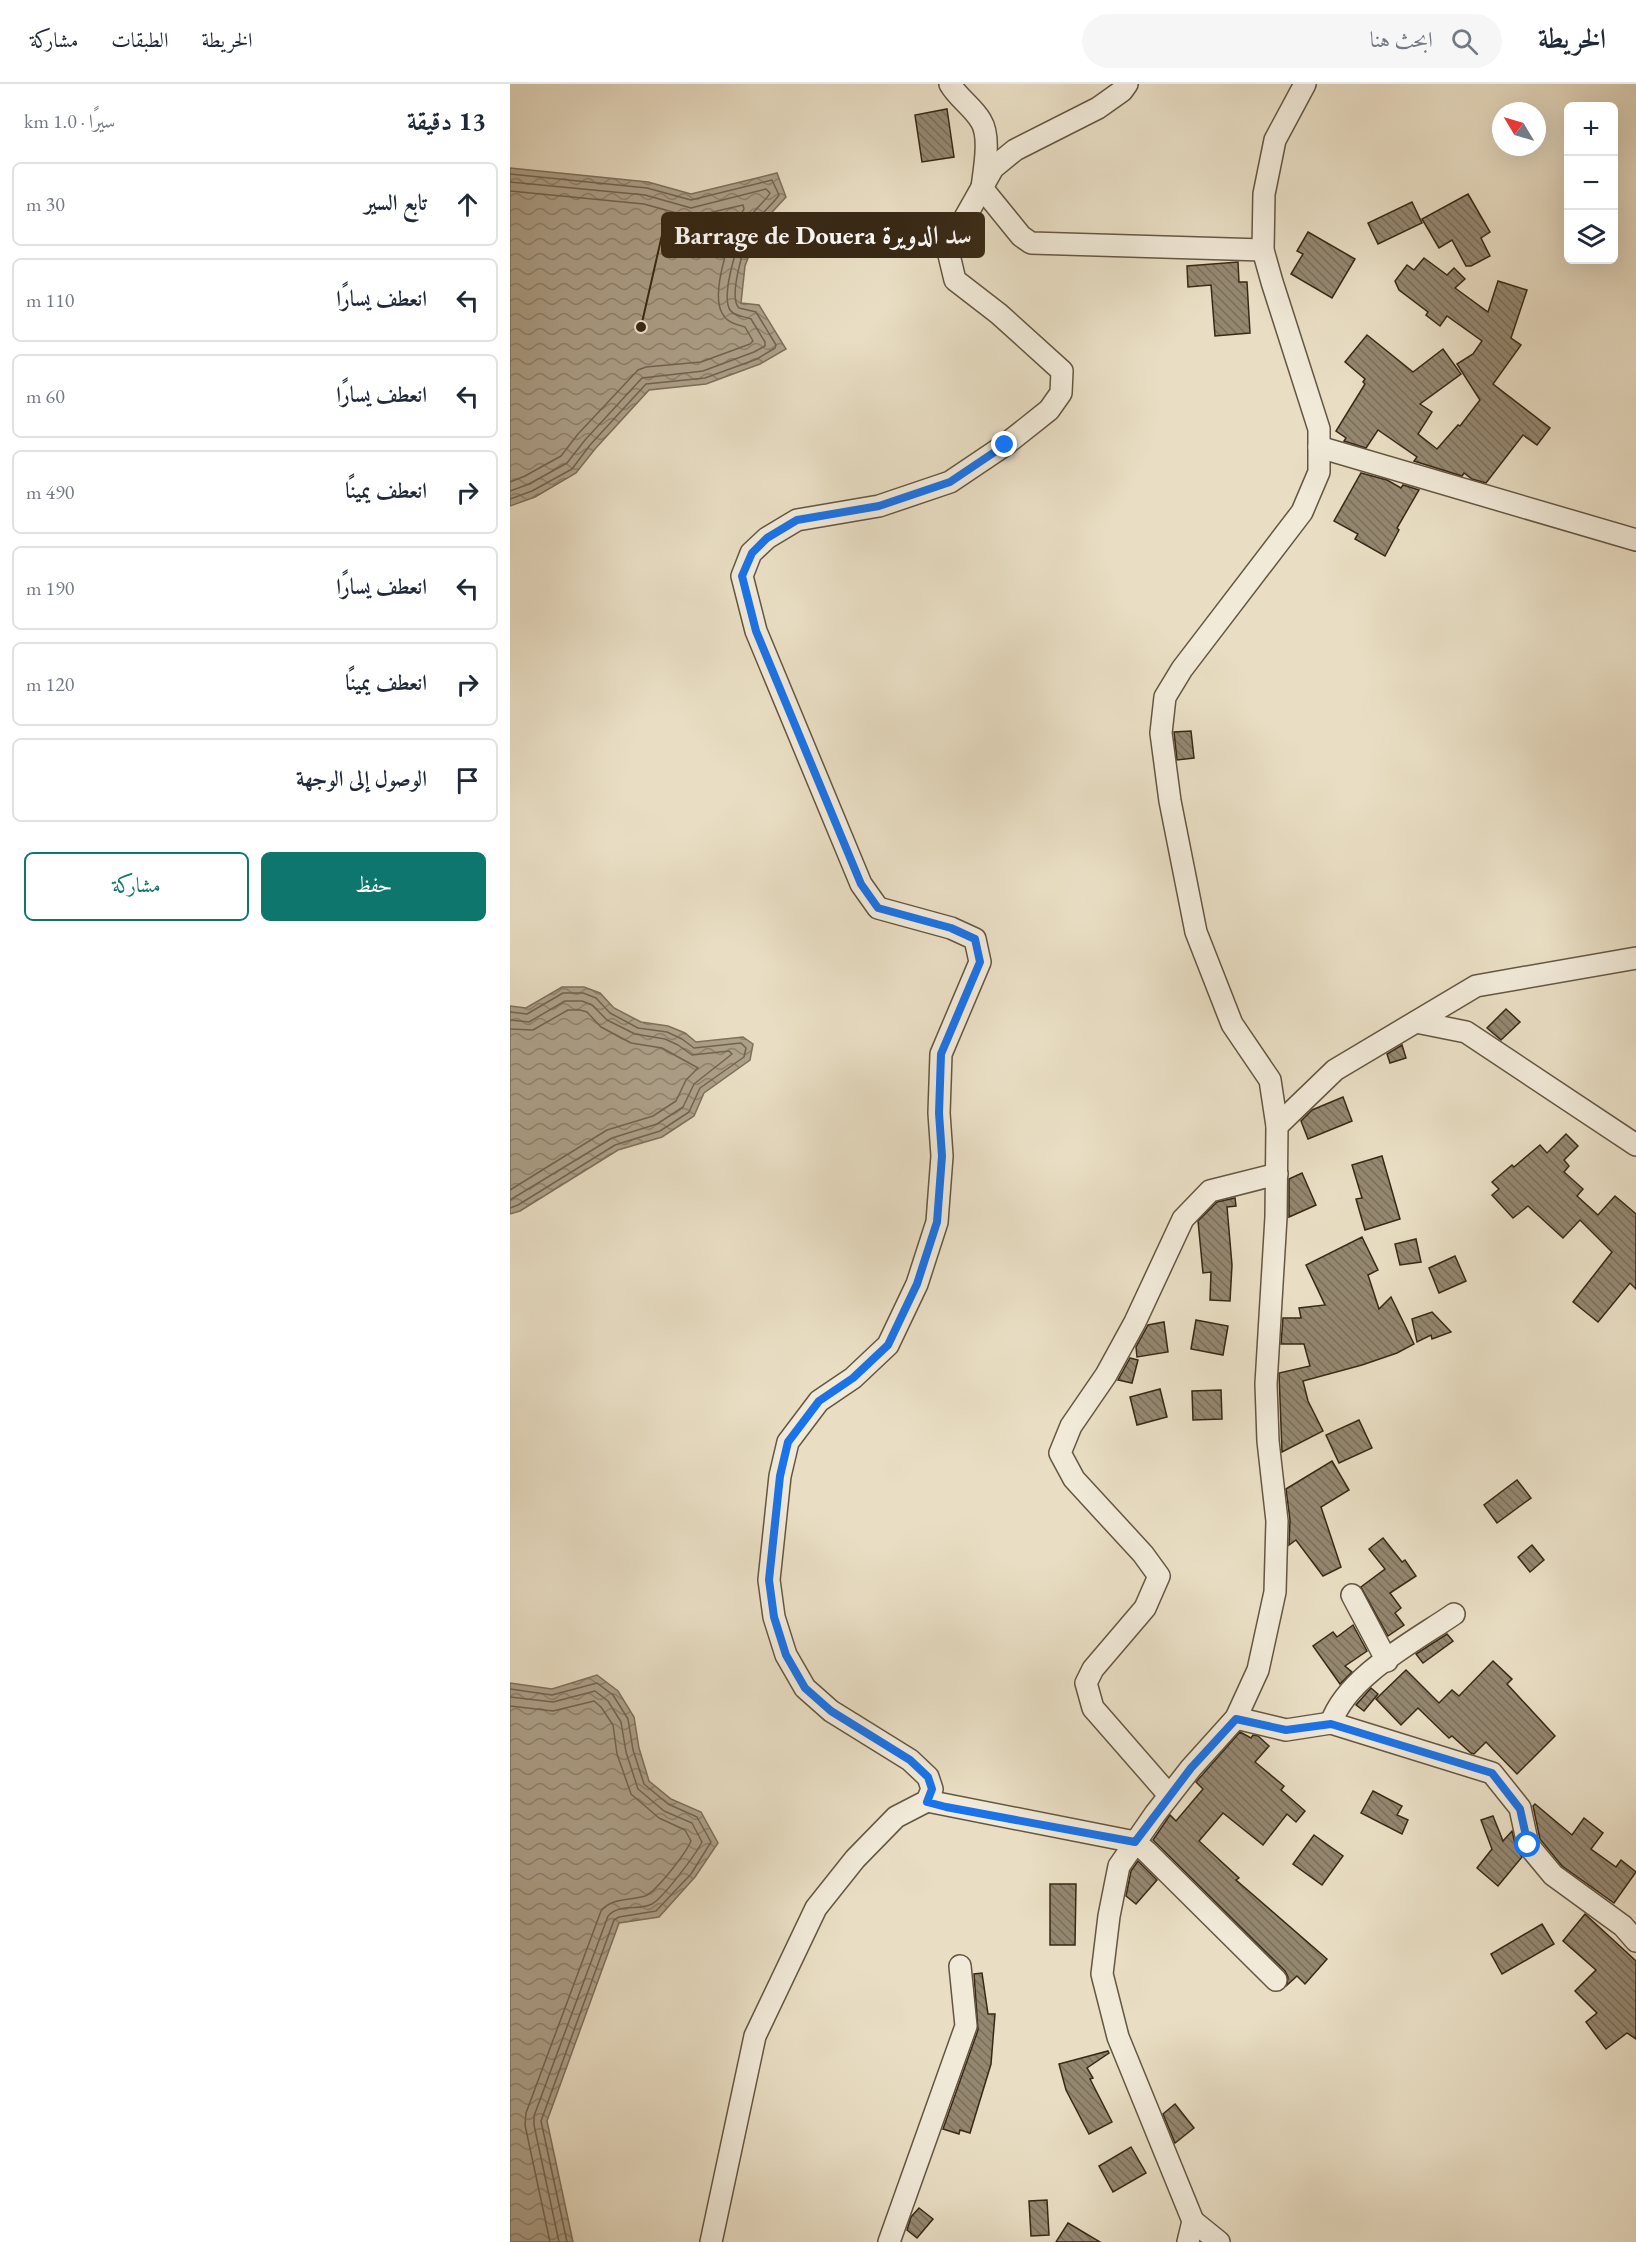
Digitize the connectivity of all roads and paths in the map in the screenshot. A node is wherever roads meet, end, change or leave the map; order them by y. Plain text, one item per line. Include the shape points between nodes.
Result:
1 (950, 84) edge
2 (1127, 84) edge
3 (1305, 84) edge
4 (982, 188) junction
5 (1263, 250) junction
6 (1319, 447) junction
7 (1636, 540) edge
8 (1636, 958) edge
9 (1416, 1022) junction
10 (1277, 1126) junction
11 (1636, 1145) edge
12 (1277, 1174) junction
13 (1352, 1595) dead end
14 (1455, 1614) dead end
15 (1387, 1661) junction
16 (1236, 1719) junction
17 (1331, 1724) junction
18 (1169, 1795) junction
19 (927, 1802) junction
20 (1135, 1842) junction
21 (1636, 1941) edge
22 (960, 1966) dead end
23 (1276, 1980) dead end
24 (1193, 2221) junction
25 (711, 2242) edge
26 (889, 2242) edge
27 (1188, 2242) edge
28 (1219, 2242) edge

1 - 4 street via 982,121 986,153
2 - 4 street via 1098,108 1015,150 993,168
3 - 5 street via 1275,140 1264,194
4 - 5 street via 1031,243
4 - 19 street via 949,255 955,280 1051,359 1062,371 1061,393 1049,410 950,482 879,506 797,520 767,538 752,553 742,576 756,631 861,884 878,908 951,928 975,939 980,962 941,1054 942,1156 937,1222 917,1284 888,1345 853,1378 819,1401 788,1442 780,1476 769,1580 774,1617 786,1655 805,1688 831,1711 910,1760 928,1777 932,1789
5 - 6 street via 1319,429
6 - 7 street
6 - 10 street via 1319,472 1302,512 1182,669 1165,697 1161,733 1196,932 1232,1024 1270,1080
8 - 9 street via 1476,986
9 - 10 street via 1335,1070
9 - 11 street via 1466,1032
10 - 12 street
12 - 16 street via 1266,1384 1277,1521 1275,1592 1258,1670
12 - 18 street via 1210,1191 1183,1220 1135,1322 1106,1375 1071,1426 1060,1453 1074,1479 1159,1576 1145,1608 1093,1669 1086,1683 1093,1708
13 - 15 street
14 - 15 street
15 - 17 street via 1353,1688 1336,1710
16 - 17 street via 1286,1730
16 - 18 street
17 - 21 street via 1492,1773 1520,1809 1528,1845 1553,1875 1623,1926
18 - 20 street
19 - 20 street
19 - 25 street via 896,1817 855,1859 816,1908 755,2036
20 - 23 street
20 - 24 street via 1119,1866 1108,1916 1102,1974 1118,2037
22 - 26 street via 966,2026
24 - 27 street
24 - 28 street

